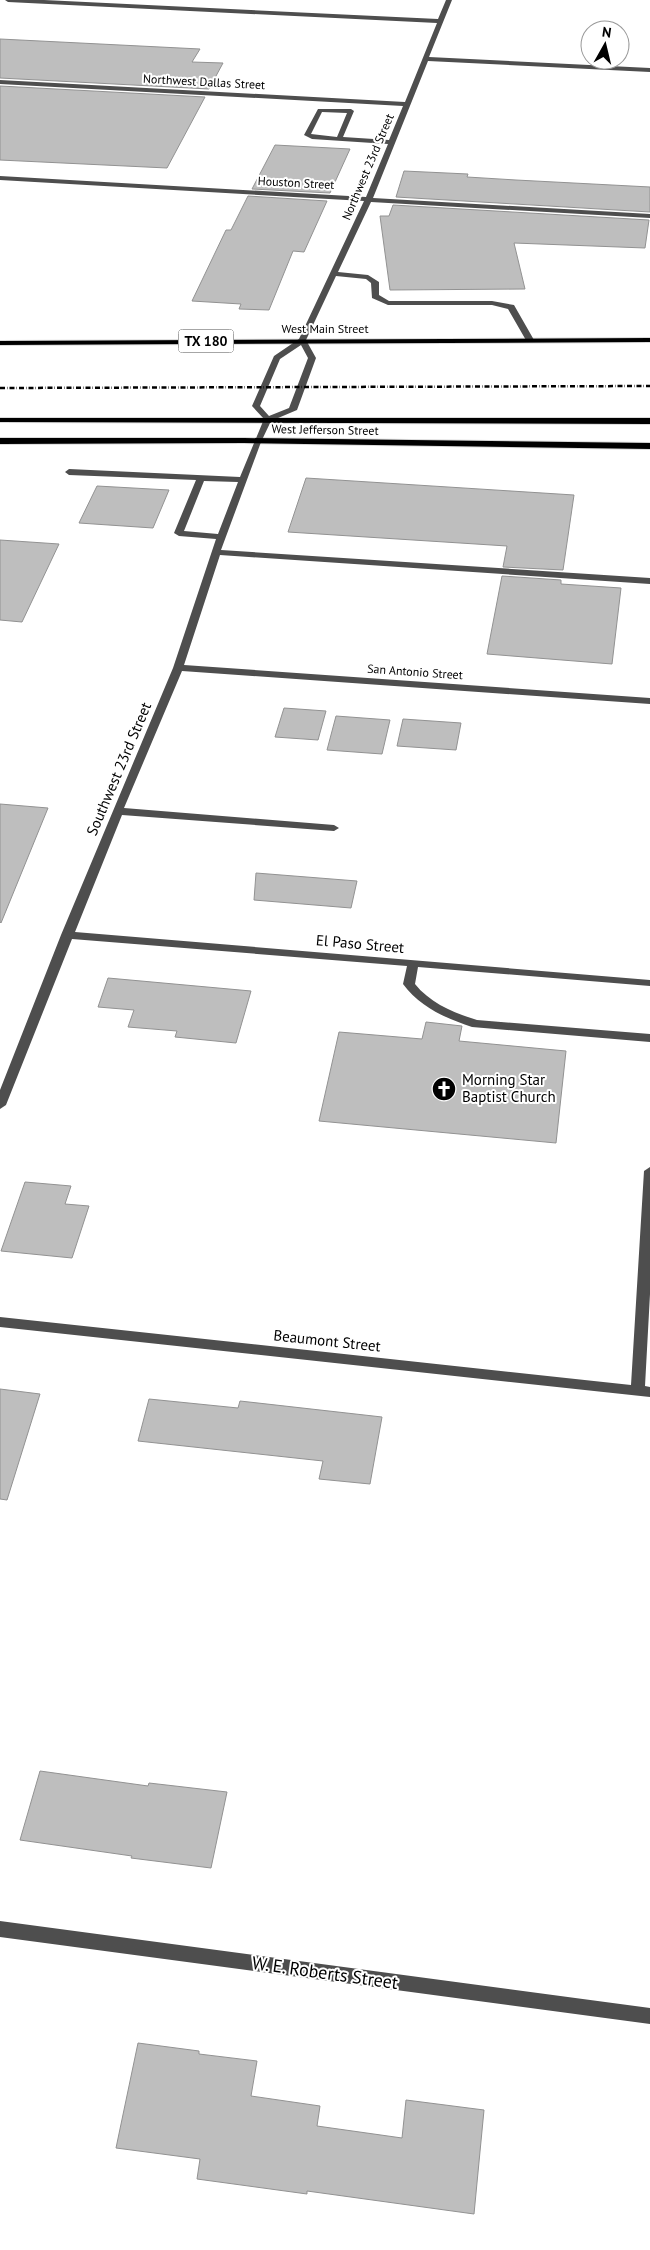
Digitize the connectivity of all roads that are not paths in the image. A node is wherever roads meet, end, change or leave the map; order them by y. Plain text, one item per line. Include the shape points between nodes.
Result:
1 (8, 0) edge
2 (449, 0) edge
3 (440, 21) junction
4 (426, 59) junction
5 (650, 70) edge
6 (0, 82) edge
7 (408, 104) junction
8 (339, 139) junction
9 (392, 142) junction
10 (0, 178) edge
11 (369, 199) junction
12 (650, 216) edge
13 (334, 274) junction
14 (302, 340) junction
15 (530, 340) junction
16 (650, 340) edge
17 (0, 343) edge
18 (268, 419) junction
19 (0, 420) edge
20 (650, 421) edge
21 (0, 441) edge
22 (257, 442) junction
23 (650, 446) edge
24 (69, 472) dead end
25 (201, 478) junction
26 (243, 480) junction
27 (222, 537) junction
28 (216, 552) junction
29 (650, 581) edge
30 (178, 668) junction
31 (650, 702) edge
32 (118, 811) junction
33 (334, 828) dead end
34 (67, 935) junction
35 (413, 963) junction
36 (650, 982) edge
37 (650, 1038) edge
38 (0, 1105) edge
39 (650, 1172) edge
40 (0, 1322) edge
41 (644, 1391) edge
42 (0, 1930) edge
43 (650, 2016) edge

1 - 3 street
2 - 3 street, Northwest 23rd Street
3 - 4 street, Northwest 23rd Street
4 - 5 street
4 - 7 street, Northwest 23rd Street
6 - 7 street, Northwest Dallas Street
7 - 9 street, Northwest 23rd Street
8 - 8 street via 308,135 320,110 350,111
8 - 9 street
9 - 11 street, Northwest 23rd Street
10 - 11 street, Houston Street
11 - 12 street, Houston Street
11 - 13 street, Northwest 23rd Street
13 - 14 street, Northwest 23rd Street
13 - 15 street via 368,277 375,282 375,296 388,303 510,307
14 - 15 main road, West Main Street / TX 180
14 - 17 main road, West Main Street / TX 180
14 - 18 street, Northwest 23rd Street via 277,358 256,406
14 - 18 street via 312,358 293,410
15 - 16 main road, West Main Street / TX 180
18 - 19 main road, West Jefferson Street
18 - 20 main road, West Jefferson Street
18 - 22 street
21 - 22 main road, West Jefferson Street via 153,439
22 - 23 main road, West Jefferson Street
22 - 26 street, Southwest 23rd Street
24 - 25 street
25 - 26 street
25 - 27 street via 179,533
26 - 27 street, Southwest 23rd Street
27 - 28 street, Southwest 23rd Street
28 - 29 street
28 - 30 street, Southwest 23rd Street
30 - 31 street, San Antonio Street
30 - 32 street, Southwest 23rd Street
32 - 33 street
32 - 34 street, Southwest 23rd Street
34 - 35 street, El Paso Street
34 - 38 street, Southwest 23rd Street
35 - 36 street, El Paso Street
35 - 37 street via 409,984 416,995 459,1019 476,1024
39 - 41 street
40 - 41 street, Beaumont Street
42 - 43 street, W. E. Roberts Street

